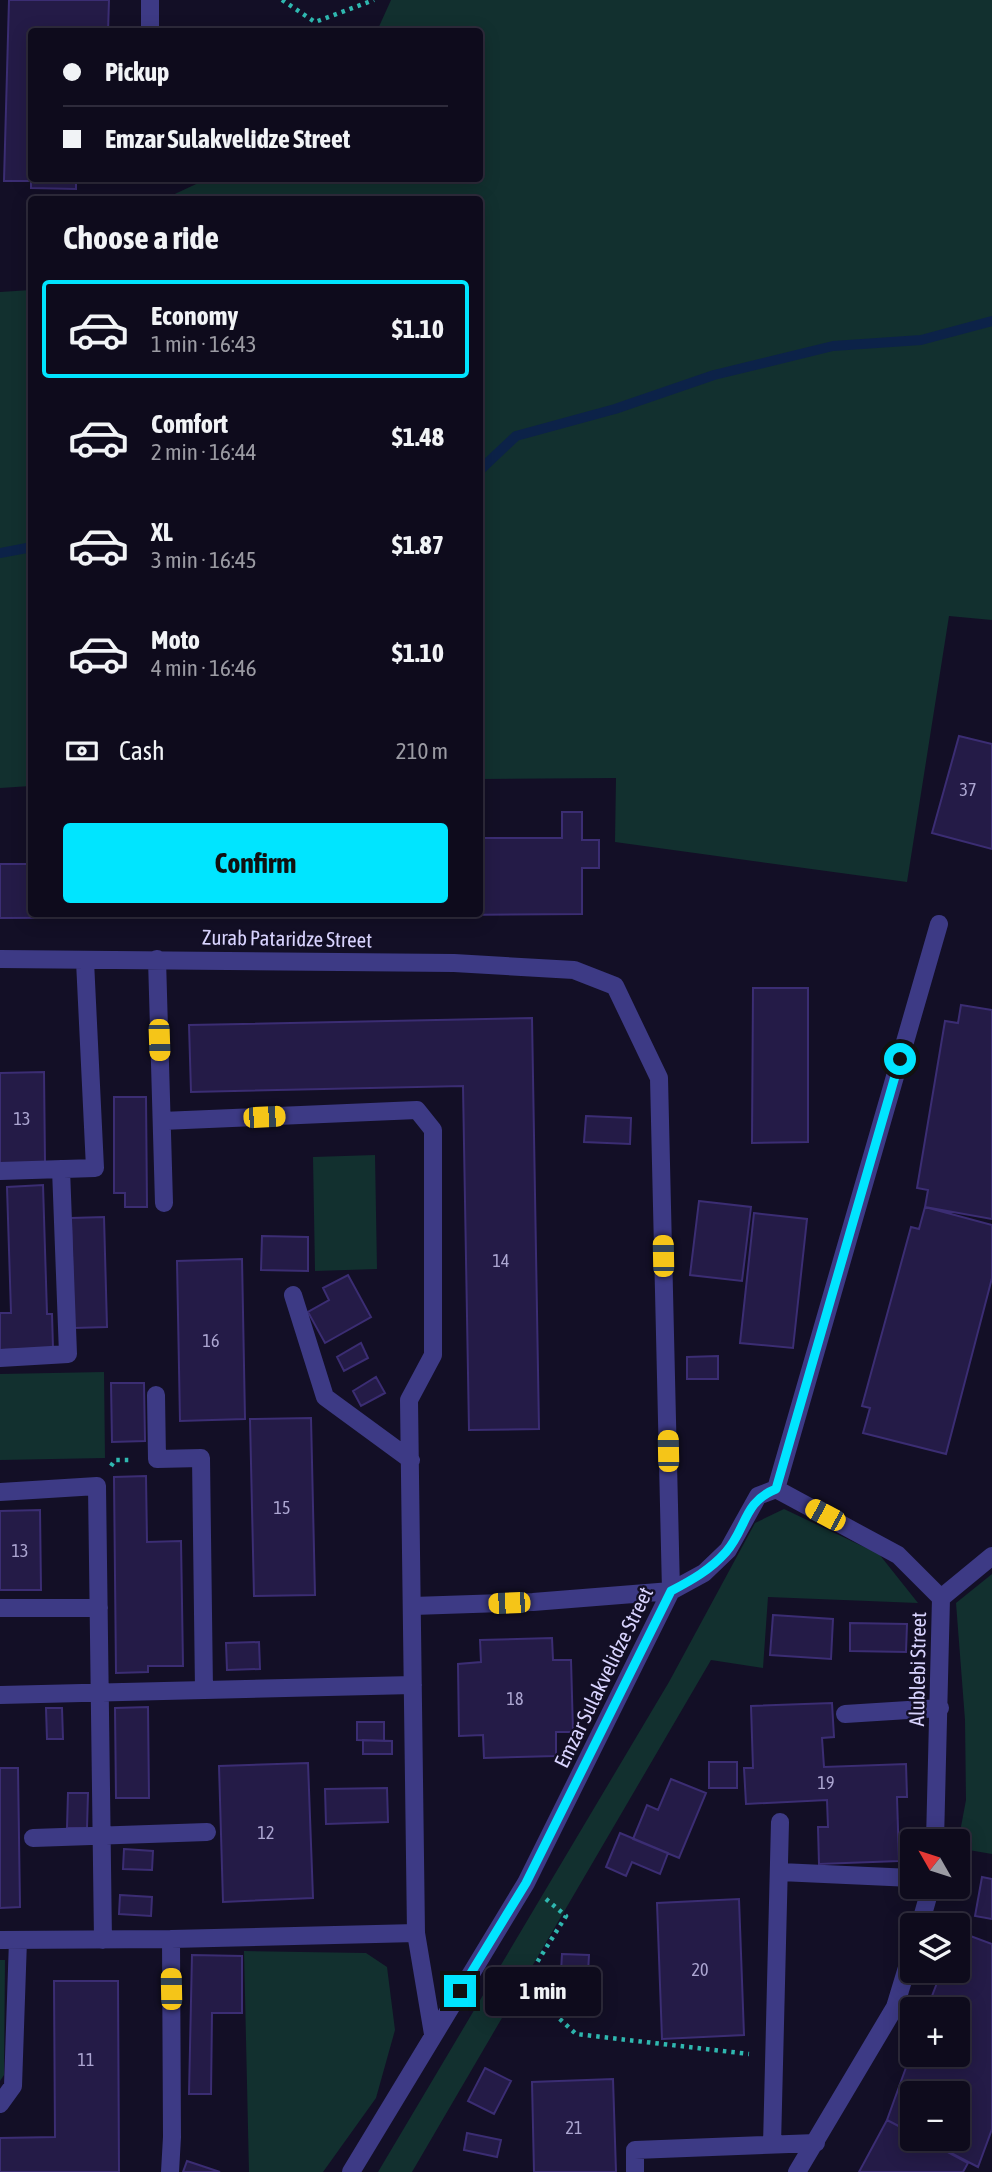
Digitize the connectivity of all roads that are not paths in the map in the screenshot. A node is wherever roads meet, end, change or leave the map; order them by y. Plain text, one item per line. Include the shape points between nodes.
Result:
1 (150, 0) edge
2 (150, 28) edge
3 (939, 924) dead end
4 (0, 959) edge
5 (157, 959) junction
6 (85, 961) junction
7 (574, 970) joint
8 (162, 1121) junction
9 (61, 1169) junction
10 (0, 1171) edge
11 (164, 1203) dead end
12 (293, 1296) dead end
13 (0, 1358) edge
14 (156, 1395) dead end
15 (411, 1460) junction
16 (776, 1489) junction
17 (0, 1492) edge
18 (992, 1556) edge
19 (671, 1591) junction
20 (941, 1598) junction
21 (413, 1606) junction
22 (0, 1608) edge
23 (99, 1608) junction
24 (413, 1685) junction
25 (204, 1690) junction
26 (100, 1692) junction
27 (0, 1695) edge
28 (940, 1708) junction
29 (845, 1714) dead end
30 (780, 1822) dead end
31 (935, 1829) edge
32 (207, 1832) dead end
33 (102, 1836) junction
34 (33, 1838) dead end
35 (780, 1872) junction
36 (900, 1877) edge
37 (416, 1933) junction
38 (171, 1939) junction
39 (9, 1940) edge
40 (103, 1940) junction
41 (902, 1983) edge
42 (433, 2034) junction
43 (0, 2104) edge
44 (816, 2143) junction
45 (772, 2145) junction
46 (170, 2172) edge
47 (351, 2172) edge
48 (635, 2172) edge
49 (797, 2172) edge

1 - 2 street
3 - 16 street
4 - 6 street, Zurab Pataridze Street
5 - 6 street, Zurab Pataridze Street
5 - 7 street, Zurab Pataridze Street via 454,963
5 - 8 street
6 - 9 street via 95,1168
7 - 19 street, Emzar Sulakvelidze Street via 615,986 659,1078
8 - 11 street
8 - 15 street via 417,1110 433,1130 433,1355 409,1400
9 - 10 street
9 - 13 street via 68,1354
12 - 15 street via 325,1397
14 - 25 street via 157,1459 201,1458
15 - 21 street
16 - 19 street via 758,1496 727,1550 704,1573
16 - 20 street, Alublebi Street via 898,1555
17 - 23 street via 97,1486
18 - 20 street
19 - 21 street
19 - 42 street, Emzar Sulakvelidze Street via 526,1883
20 - 28 street, Alublebi Street
21 - 24 street
22 - 23 street
23 - 26 street
24 - 25 street
24 - 37 street
25 - 26 street
26 - 27 street
26 - 33 street
28 - 29 street
28 - 31 street, Alublebi Street
30 - 35 street
32 - 33 street
33 - 34 street
33 - 40 street
35 - 36 street
35 - 45 street
37 - 38 street
37 - 42 street
38 - 40 street
38 - 46 street
39 - 40 street
39 - 43 street via 13,2086
41 - 44 street via 895,2007
42 - 47 street, Emzar Sulakvelidze Street
44 - 45 street
44 - 49 street
45 - 48 street via 635,2150

